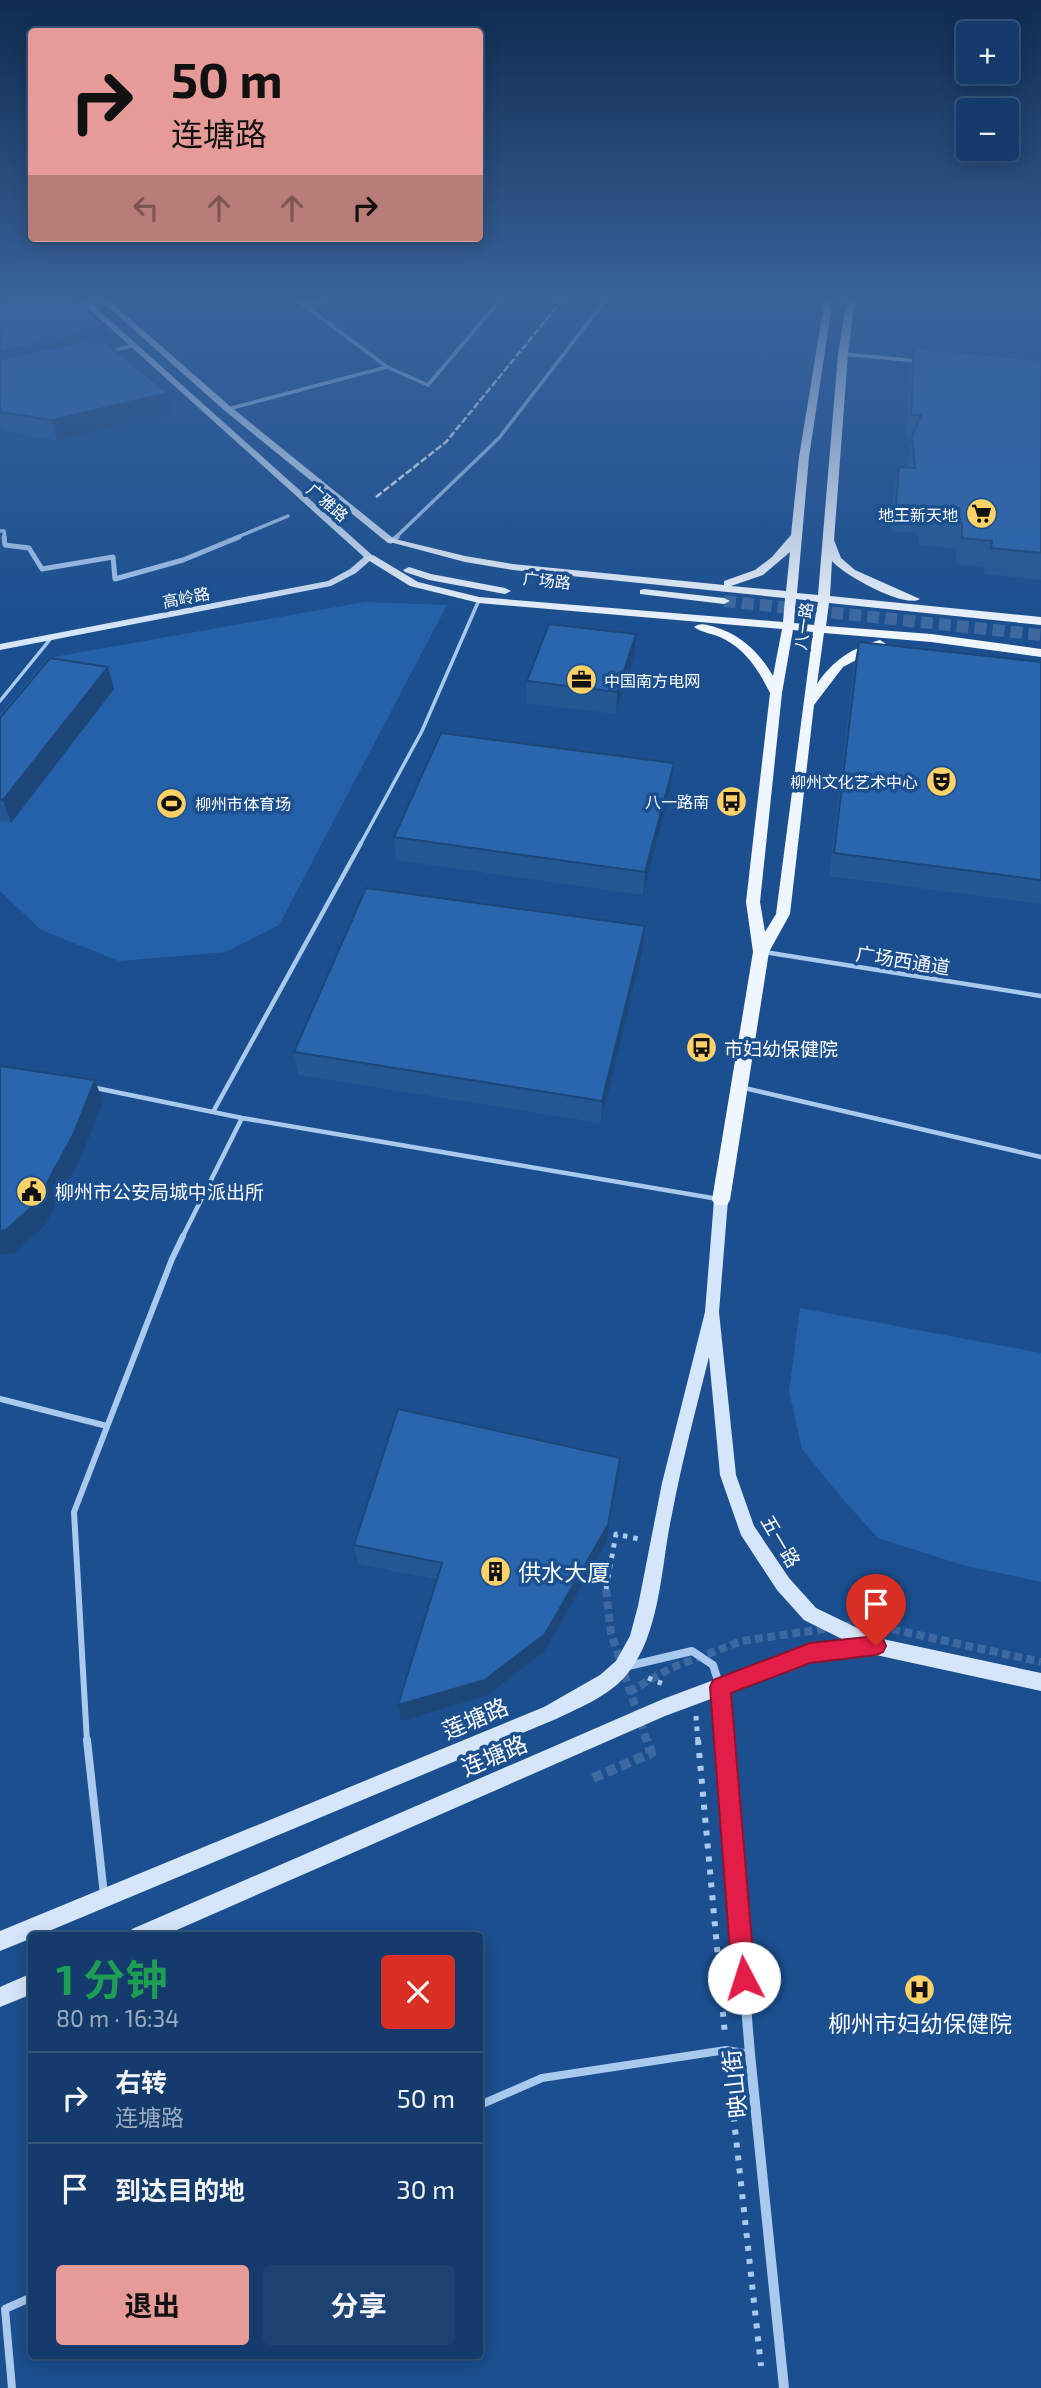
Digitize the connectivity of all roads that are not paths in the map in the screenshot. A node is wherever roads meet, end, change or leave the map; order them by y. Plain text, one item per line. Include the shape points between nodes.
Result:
1 (203, 409) edge
2 (228, 409) edge
3 (521, 409) edge
4 (812, 409) edge
5 (839, 409) edge
6 (288, 516) dead end
7 (0, 531) edge
8 (797, 535) junction
9 (829, 535) junction
10 (391, 541) junction
11 (369, 557) junction
12 (701, 586) junction
13 (791, 594) junction
14 (824, 597) junction
15 (480, 600) junction
16 (951, 610) junction
17 (645, 615) junction
18 (1041, 621) edge
19 (788, 626) junction
20 (821, 630) junction
21 (52, 637) junction
22 (931, 638) junction
23 (0, 647) edge
24 (1041, 653) edge
25 (775, 693) junction
26 (0, 701) edge
27 (807, 708) junction
28 (761, 952) junction
29 (1041, 996) edge
30 (80, 1084) edge
31 (738, 1087) junction
32 (213, 1112) junction
33 (242, 1118) junction
34 (1041, 1157) edge
35 (722, 1200) junction
36 (712, 1311) junction
37 (0, 1399) edge
38 (107, 1426) junction
39 (876, 1646) junction
40 (621, 1668) junction
41 (1041, 1682) edge
42 (720, 1687) junction
43 (105, 1898) junction
44 (148, 1932) edge
45 (0, 1941) edge
46 (28, 1985) edge
47 (0, 1997) edge
48 (750, 2054) junction
49 (483, 2104) edge
50 (28, 2299) edge
51 (12, 2388) edge
52 (784, 2388) edge

1 - 11 main road, 广雅路
2 - 10 main road, 广雅路
3 - 10 street via 499,438
4 - 8 main road, 八一路
5 - 9 main road, 八一路
6 - 7 street via 183,561 115,579 113,557 42,569 29,548 5,545 4,531
8 - 12 main road via 778,562 741,582
8 - 13 main road, 八一路
9 - 14 main road, 八一路
9 - 16 main road via 837,560 860,576
10 - 11 main road, 广场路 via 409,553 486,573 725,606 488,589 429,577
10 - 12 main road via 513,567
11 - 15 main road via 414,584
11 - 21 main road, 高岭路 via 331,583
12 - 13 main road
13 - 14 main road
13 - 19 main road, 八一路
14 - 16 main road
14 - 20 main road, 八一路
15 - 17 main road
15 - 32 lane via 422,731
16 - 18 main road
17 - 19 main road
17 - 25 main road via 734,640 760,660
19 - 20 main road
19 - 25 main road, 八一路
20 - 22 main road
20 - 27 main road, 八一路
21 - 23 main road, 高岭路
21 - 26 lane
22 - 24 main road
22 - 27 main road via 885,643 852,653 831,670
25 - 28 main road, 八一路 via 753,902
27 - 28 main road, 八一路 via 783,914
28 - 29 lane, 广场西通道
28 - 31 main road, 八一路
30 - 32 lane
31 - 34 lane
31 - 35 main road, 八一路
32 - 33 lane
33 - 35 lane
33 - 38 lane via 172,1259
35 - 36 main road, 五一路
36 - 39 main road, 五一路 via 727,1475 747,1530 783,1584 810,1614
36 - 40 main road, 莲塘路 via 657,1542 647,1614
37 - 38 lane
38 - 43 lane via 74,1512 86,1738
39 - 41 main road, 五一路
39 - 42 main road, 连塘路 via 810,1653
40 - 42 street, 映山街 via 692,1651 713,1665
40 - 43 main road, 莲塘路 via 550,1713
42 - 44 main road, 连塘路
42 - 48 street, 映山街
43 - 45 main road, 莲塘路
46 - 47 main road
48 - 49 lane via 726,2050 542,2078
48 - 52 street, 映山街
50 - 51 lane via 5,2309

